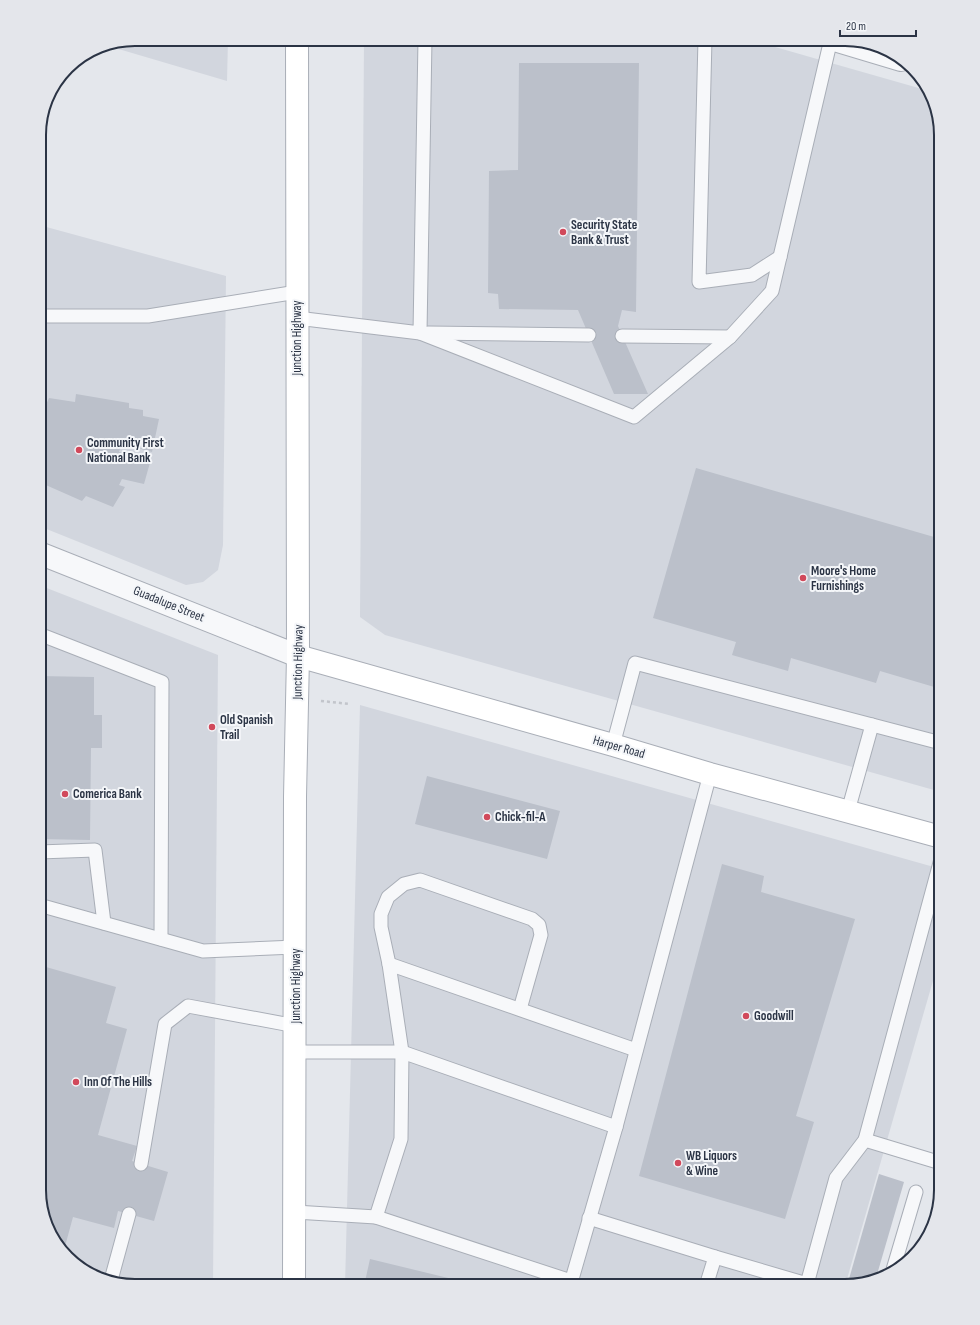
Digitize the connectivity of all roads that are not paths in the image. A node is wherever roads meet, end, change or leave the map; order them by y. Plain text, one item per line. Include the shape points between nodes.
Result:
1 (297, 46) edge
2 (425, 46) edge
3 (704, 46) edge
4 (829, 46) edge
5 (858, 47) edge
6 (883, 55) edge
7 (780, 258) junction
8 (297, 292) junction
9 (46, 316) edge
10 (297, 318) junction
11 (420, 333) junction
12 (589, 335) dead end
13 (622, 336) dead end
14 (730, 337) junction
15 (46, 556) edge
16 (46, 637) edge
17 (298, 656) junction
18 (872, 725) junction
19 (934, 741) edge
20 (613, 745) junction
21 (710, 774) junction
22 (848, 811) junction
23 (934, 835) edge
24 (46, 852) edge
25 (934, 885) edge
26 (46, 907) edge
27 (104, 923) junction
28 (161, 939) junction
29 (296, 947) junction
30 (389, 964) junction
31 (520, 1009) junction
32 (296, 1026) junction
33 (636, 1050) junction
34 (296, 1052) junction
35 (402, 1052) junction
36 (616, 1127) junction
37 (865, 1140) junction
38 (934, 1161) edge
39 (141, 1164) dead end
40 (916, 1192) dead end
41 (295, 1212) junction
42 (129, 1214) dead end
43 (376, 1217) junction
44 (589, 1218) junction
45 (715, 1256) junction
46 (895, 1264) edge
47 (112, 1276) edge
48 (294, 1279) edge
49 (559, 1279) edge
50 (572, 1279) edge
51 (708, 1279) edge
52 (791, 1279) edge
53 (808, 1279) edge

1 - 8 main road, Junction Highway
2 - 11 lane
3 - 7 lane via 699,282 752,275
4 - 7 lane
5 - 6 street
7 - 14 lane via 772,291
8 - 9 lane via 148,316
8 - 10 main road, Junction Highway
10 - 11 lane
10 - 17 main road, Junction Highway
11 - 12 lane
11 - 14 lane via 634,417
13 - 14 lane
15 - 17 street, Guadalupe Street
16 - 28 lane via 162,682
17 - 20 main road, Harper Road
17 - 29 main road, Junction Highway via 295,797
18 - 19 lane
18 - 20 lane via 635,663
18 - 22 lane
20 - 21 main road, Harper Road
21 - 22 main road, Harper Road
21 - 33 lane
22 - 23 main road, Harper Road
24 - 27 lane via 95,850
25 - 37 lane
26 - 27 lane
27 - 28 lane
28 - 29 lane via 203,951
29 - 32 main road, Junction Highway
30 - 31 lane
30 - 31 lane via 381,927 381,914 388,897 404,884 420,880 532,919 539,925 540,935
30 - 35 lane
31 - 33 lane
32 - 34 main road, Junction Highway
32 - 39 lane via 188,1006 165,1024
33 - 36 lane
34 - 35 lane
34 - 41 main road, Junction Highway
35 - 36 lane
35 - 43 lane via 401,1139
36 - 44 lane
37 - 38 lane
37 - 53 lane via 836,1178
40 - 46 lane
41 - 43 lane
41 - 48 main road, Junction Highway
42 - 47 lane
43 - 49 lane
44 - 45 lane
44 - 50 lane
45 - 51 lane
45 - 52 lane

